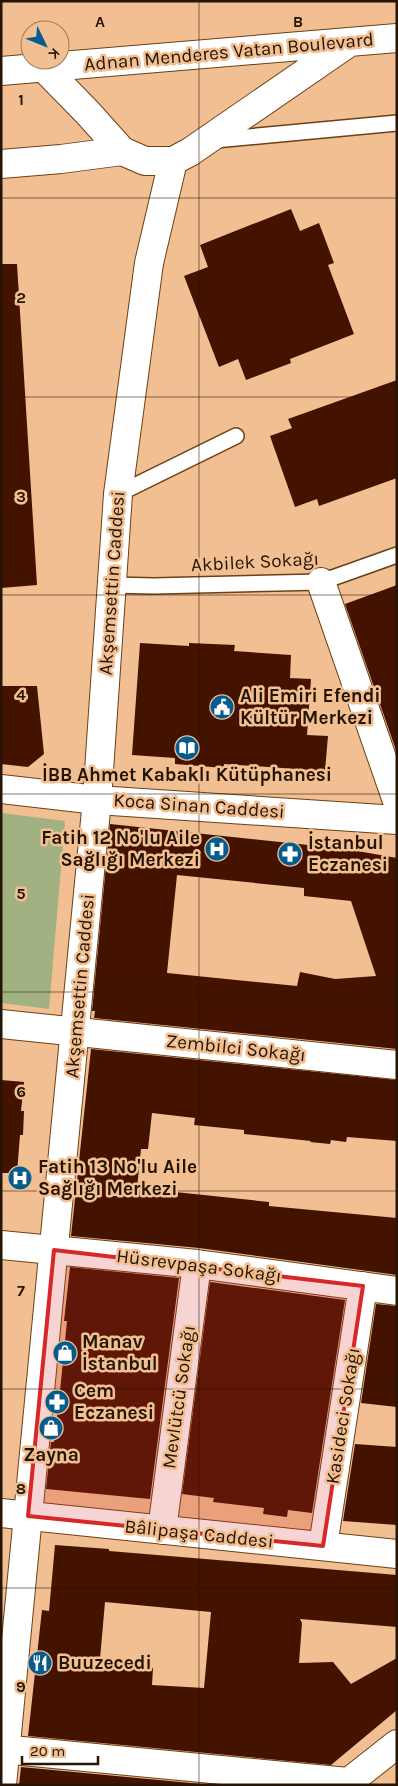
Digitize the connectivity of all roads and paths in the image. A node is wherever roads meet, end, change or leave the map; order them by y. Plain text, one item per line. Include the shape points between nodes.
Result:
1 (397, 38) edge
2 (350, 42) junction
3 (70, 65) edge
4 (20, 69) edge
5 (45, 70) edge
6 (1, 71) edge
7 (397, 123) edge
8 (206, 141) junction
9 (122, 151) junction
10 (174, 161) junction
11 (1, 164) edge
12 (236, 436) dead end
13 (118, 494) junction
14 (397, 555) edge
15 (321, 582) junction
16 (112, 585) junction
17 (394, 787) edge
18 (1, 790) edge
19 (97, 800) junction
20 (397, 820) edge
21 (1, 1024) edge
22 (76, 1031) junction
23 (397, 1065) edge
24 (1, 1245) edge
25 (54, 1250) junction
26 (197, 1264) junction
27 (363, 1286) junction
28 (397, 1291) edge
29 (1, 1513) edge
30 (28, 1516) junction
31 (162, 1530) junction
32 (323, 1546) junction
33 (397, 1554) edge
34 (397, 1744) edge
35 (3, 1749) edge
36 (347, 1784) edge
37 (2, 1785) edge

1 - 2 street, Adnan Menderes Vatan Boulevard
2 - 3 street, Adnan Menderes Vatan Boulevard
2 - 8 street
4 - 6 street, Adnan Menderes Vatan Boulevard
5 - 9 street
7 - 8 lane
8 - 10 street
9 - 10 street via 145,161
9 - 11 street
10 - 13 street, Akşemsettin Caddesi via 149,263
12 - 13 lane
13 - 16 street, Akşemsettin Caddesi
14 - 15 lane, Akbilek Sokağı
15 - 16 lane, Akbilek Sokağı
15 - 17 street
16 - 19 street, Akşemsettin Caddesi
18 - 19 street, Koca Sinan Caddesi
19 - 20 street, Koca Sinan Caddesi
19 - 22 street, Akşemsettin Caddesi
21 - 22 street, Zembilci Sokağı
22 - 23 street, Zembilci Sokağı
22 - 25 street, Akşemsettin Caddesi
24 - 25 street, Hüsrevpaşa Sokağı
25 - 26 street, Hüsrevpaşa Sokağı
25 - 30 street, Akşemsettin Caddesi
26 - 27 street, Hüsrevpaşa Sokağı
26 - 31 street, Mevlütcü Sokağı
27 - 28 street, Hüsrevpaşa Sokağı
27 - 32 street, Kasideci Sokağı
29 - 30 street, Bâlipaşa Caddesi
30 - 31 street, Bâlipaşa Caddesi
30 - 35 street, Akşemsettin Caddesi
31 - 32 street, Bâlipaşa Caddesi
32 - 33 street, Bâlipaşa Caddesi
34 - 36 street
35 - 36 street
35 - 37 street, Akşemsettin Caddesi

